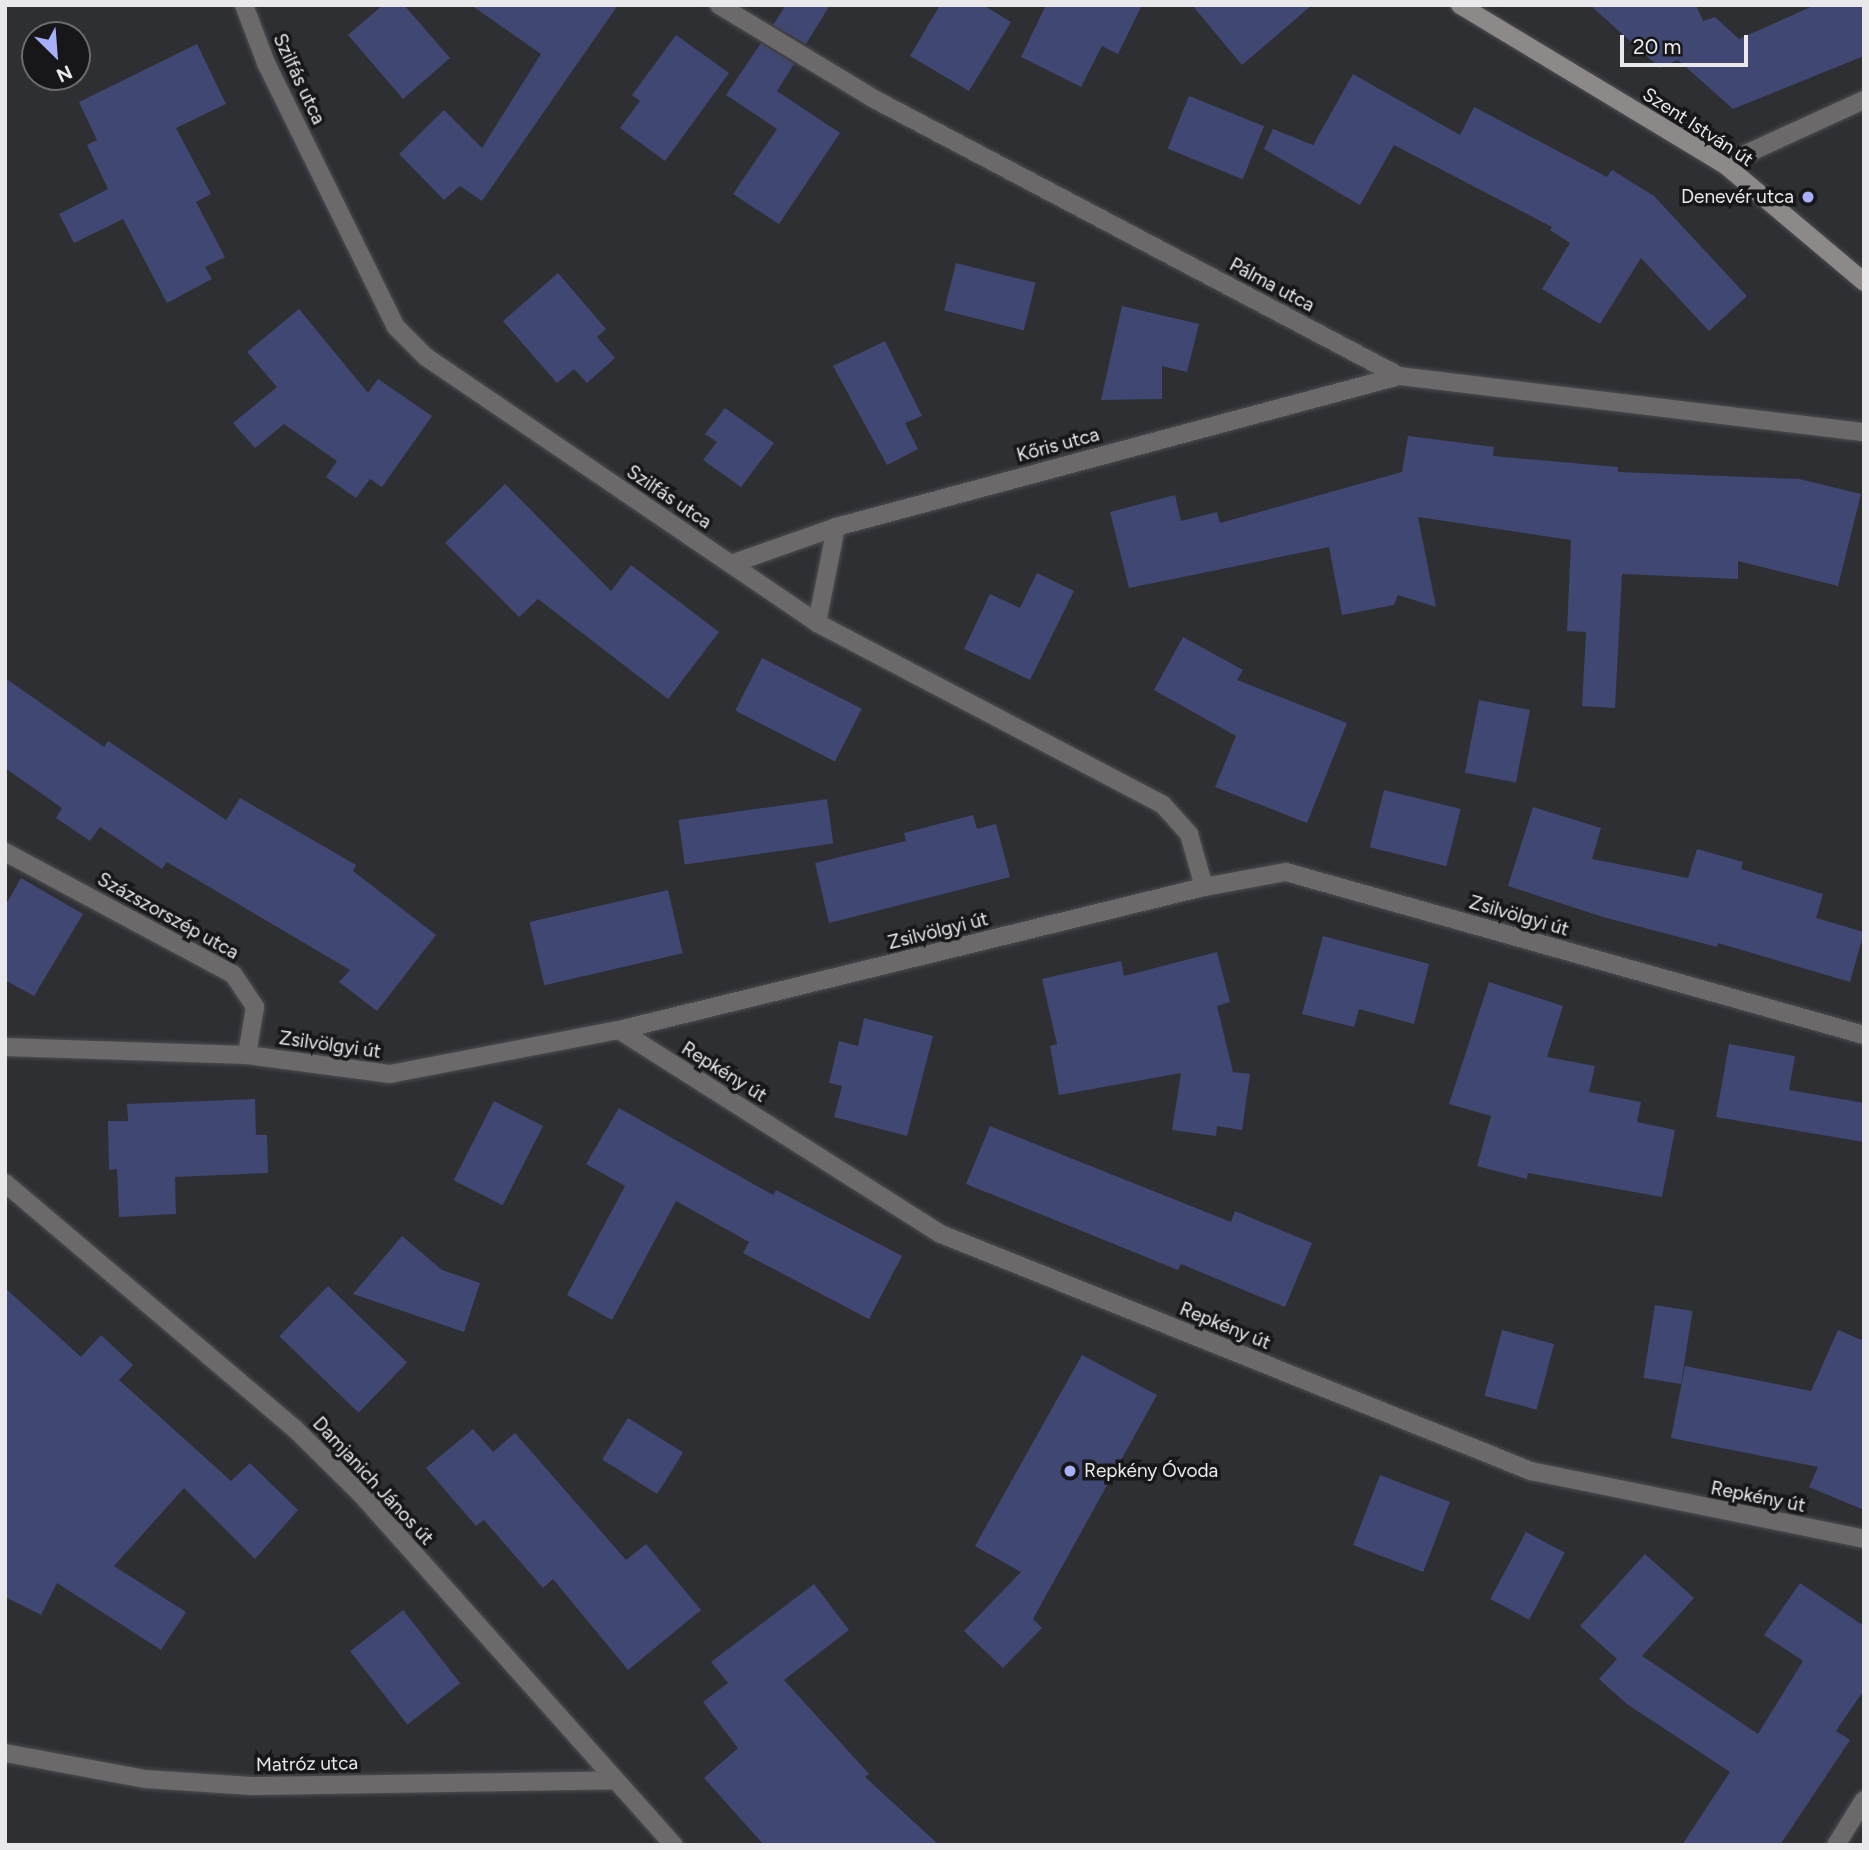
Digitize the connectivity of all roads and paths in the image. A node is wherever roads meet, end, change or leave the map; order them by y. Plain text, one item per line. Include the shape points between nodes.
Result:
1 (244, 5) edge
2 (719, 5) edge
3 (1460, 5) edge
4 (1864, 100) edge
5 (1724, 164) junction
6 (1864, 282) edge
7 (1399, 376) junction
8 (1863, 427) edge
9 (836, 527) junction
10 (730, 564) junction
11 (817, 623) junction
12 (5, 852) edge
13 (1204, 887) junction
14 (619, 1030) junction
15 (1864, 1035) edge
16 (5, 1047) edge
17 (247, 1055) junction
18 (5, 1183) edge
19 (1864, 1539) edge
20 (5, 1753) edge
21 (613, 1780) junction
22 (1864, 1800) edge
23 (674, 1845) edge
24 (1836, 1845) edge

1 - 10 street, Szilfás utca via 266,63 396,327 426,357
2 - 7 street, Pálma utca via 876,100
3 - 5 street, Szent István út
4 - 5 street
5 - 6 street, Szent István út
7 - 8 street, Pálma utca
7 - 9 street, Kőris utca
9 - 10 street, Kőris utca
9 - 11 street
10 - 11 street, Szilfás utca
11 - 13 street, Szilfás utca via 1163,805 1189,834
12 - 17 street, Százszorszép utca via 233,974 255,1006
13 - 14 street, Zsilvölgyi út
13 - 15 street, Zsilvölgyi út via 1286,872
14 - 17 street, Zsilvölgyi út via 390,1074
14 - 19 street, Repkény út via 941,1234 1531,1471
16 - 17 street, Zsilvölgyi út
18 - 21 street, Damjanich János út via 305,1438 361,1494
20 - 21 street, Matróz utca via 145,1779 251,1786
21 - 23 street, Damjanich János út
22 - 24 street

